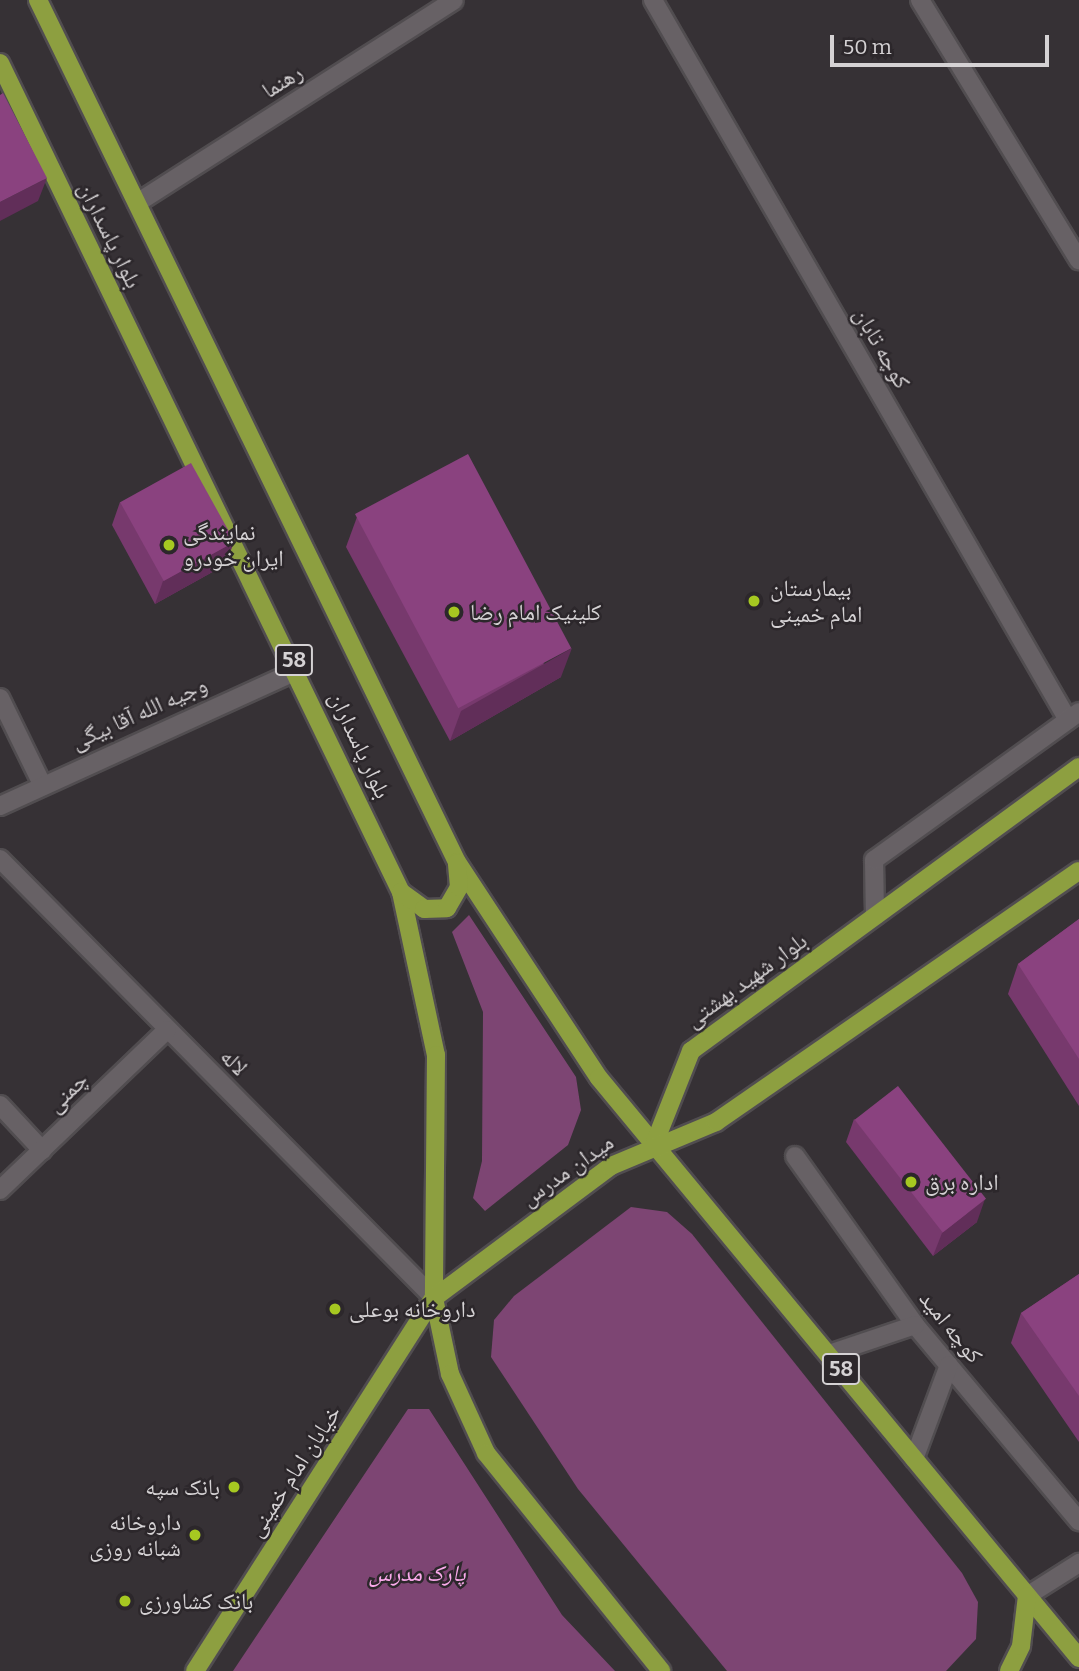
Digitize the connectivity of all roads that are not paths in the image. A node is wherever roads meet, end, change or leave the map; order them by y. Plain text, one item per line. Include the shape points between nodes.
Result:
1 (38, 0) edge
2 (454, 0) edge
3 (653, 0) edge
4 (920, 0) edge
5 (0, 63) edge
6 (137, 203) junction
7 (1079, 260) edge
8 (299, 670) junction
9 (0, 698) edge
10 (1074, 716) edge
11 (1079, 767) edge
12 (41, 782) junction
13 (0, 806) edge
14 (0, 859) edge
15 (457, 862) junction
16 (1079, 871) edge
17 (401, 892) junction
18 (875, 916) junction
19 (167, 1030) junction
20 (0, 1105) edge
21 (655, 1142) junction
22 (42, 1150) junction
23 (795, 1156) dead end
24 (0, 1190) edge
25 (434, 1298) junction
26 (915, 1325) junction
27 (829, 1354) junction
28 (949, 1365) junction
29 (914, 1459) junction
30 (1079, 1521) edge
31 (1079, 1563) edge
32 (1027, 1596) junction
33 (1079, 1658) edge
34 (195, 1671) edge
35 (661, 1671) edge
36 (1009, 1671) edge

1 - 6 main road, بلوار پاسداران / 58
2 - 6 street, رهنما
3 - 10 street, کوچه تابان
4 - 7 street
5 - 8 main road, بلوار پاسداران / 58
6 - 15 main road, بلوار پاسداران / 58
8 - 12 street, وجیه الله آقا بیگی
8 - 17 main road, بلوار پاسداران / 58
9 - 12 street
10 - 18 street via 874,860
11 - 18 main road, بلوار شهید بهشتی
12 - 13 street, وجیه الله آقا بیگی
14 - 19 street, لاله
15 - 17 main road via 459,887 447,908 424,909
15 - 21 main road, بلوار پاسداران / 58 via 598,1079
16 - 21 main road via 716,1122
17 - 25 main road, بلوار پاسداران / 58 via 436,1055
18 - 21 main road, بلوار شهید بهشتی via 691,1051
19 - 22 street, چمنی
19 - 25 street, لاله
20 - 22 street
21 - 25 main road, میدان مدرس via 611,1166
21 - 27 main road, 58
22 - 24 street, چمنی
23 - 26 street, کوچه امید
25 - 34 main road, خیابان امام خمینی
25 - 35 main road, 58 via 450,1374 486,1453
26 - 27 street
26 - 28 street, کوچه امید
27 - 29 main road, 58
28 - 29 street
28 - 30 street, کوچه امید
29 - 32 main road, 58
31 - 32 street
32 - 33 main road, 58
32 - 36 main road via 1021,1646

